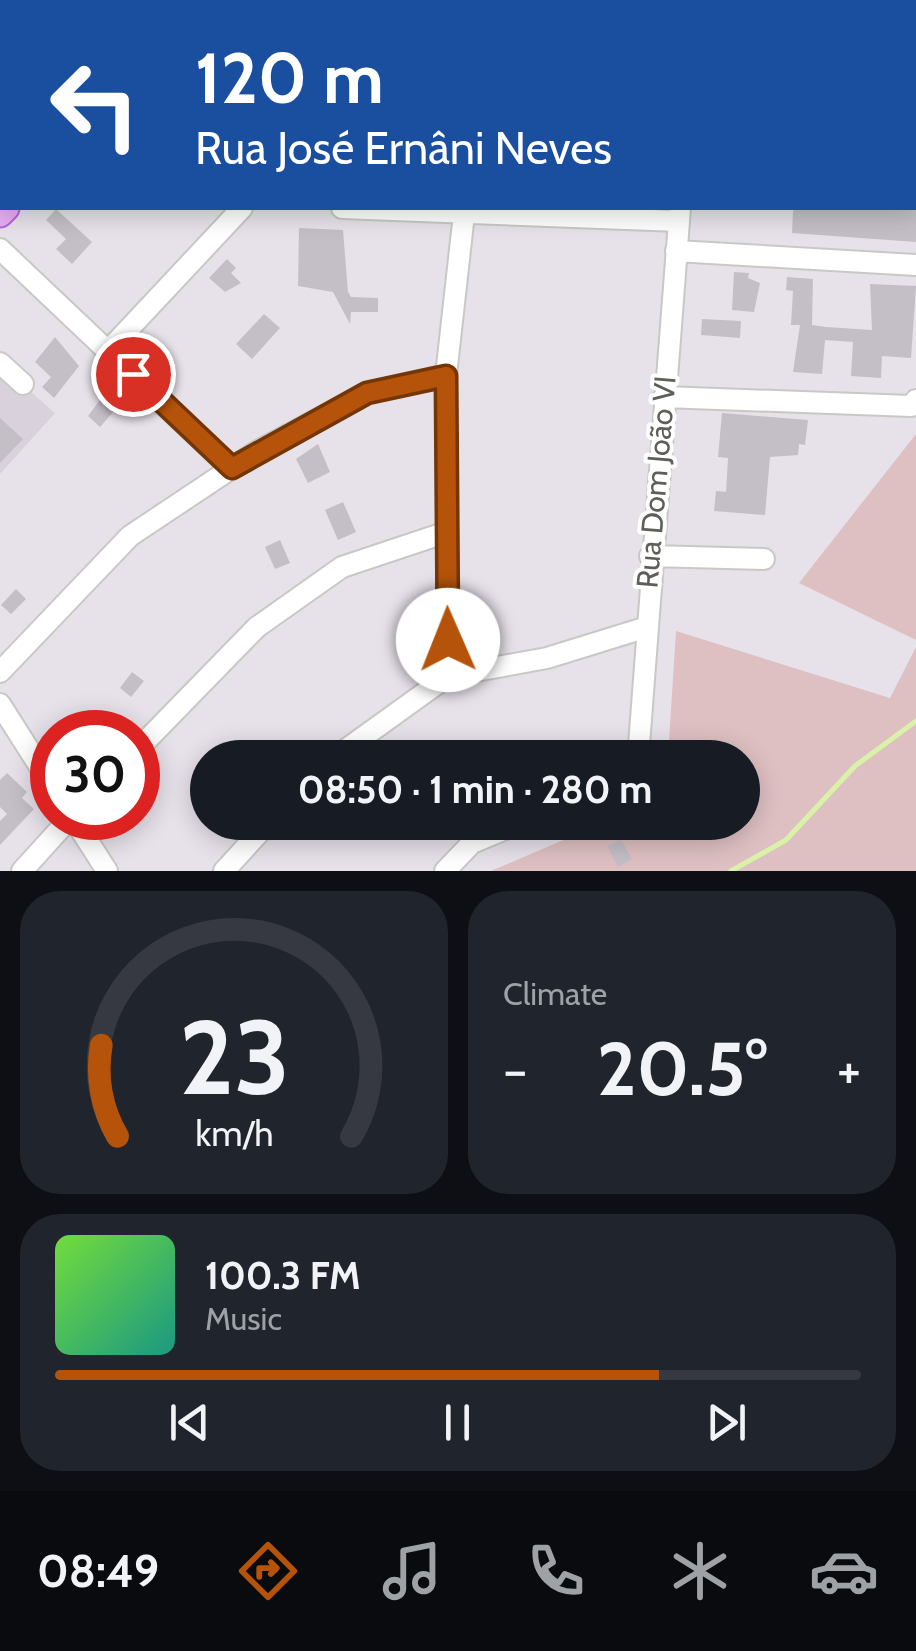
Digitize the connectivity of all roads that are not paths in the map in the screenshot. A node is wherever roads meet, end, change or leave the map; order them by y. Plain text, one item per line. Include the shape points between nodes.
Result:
1 (240, 210) edge
2 (383, 210) edge
3 (464, 214) junction
4 (679, 214) edge
5 (0, 248) edge
6 (676, 251) junction
7 (916, 266) edge
8 (108, 351) junction
9 (0, 364) edge
10 (446, 376) junction
11 (22, 384) dead end
12 (664, 396) junction
13 (914, 403) edge
14 (232, 468) junction
15 (447, 532) junction
16 (650, 556) junction
17 (764, 559) dead end
18 (644, 628) junction
19 (0, 672) edge
20 (448, 676) junction
21 (0, 704) edge
22 (160, 726) edge
23 (359, 740) edge
24 (639, 740) edge
25 (30, 751) edge
26 (51, 840) edge
27 (87, 840) edge
28 (253, 840) edge
29 (479, 840) edge
30 (22, 871) edge
31 (108, 871) edge
32 (224, 871) edge
33 (445, 871) edge

1 - 8 street
2 - 3 street
3 - 4 street
3 - 10 street
4 - 6 street, Rua Dom João VI
5 - 8 street
6 - 7 street
6 - 12 street, Rua Dom João VI
8 - 14 street
9 - 11 street
10 - 14 street via 367,393
10 - 15 street
12 - 13 street
12 - 16 street, Rua Dom João VI
14 - 19 street via 130,536
15 - 20 street
15 - 22 street via 328,577 257,627
16 - 17 street
16 - 18 street, Rua Dom João VI
18 - 20 street via 547,658
18 - 24 street, Rua Dom João VI
20 - 23 street
21 - 25 street
26 - 30 street
27 - 31 street
28 - 32 street
29 - 33 street

